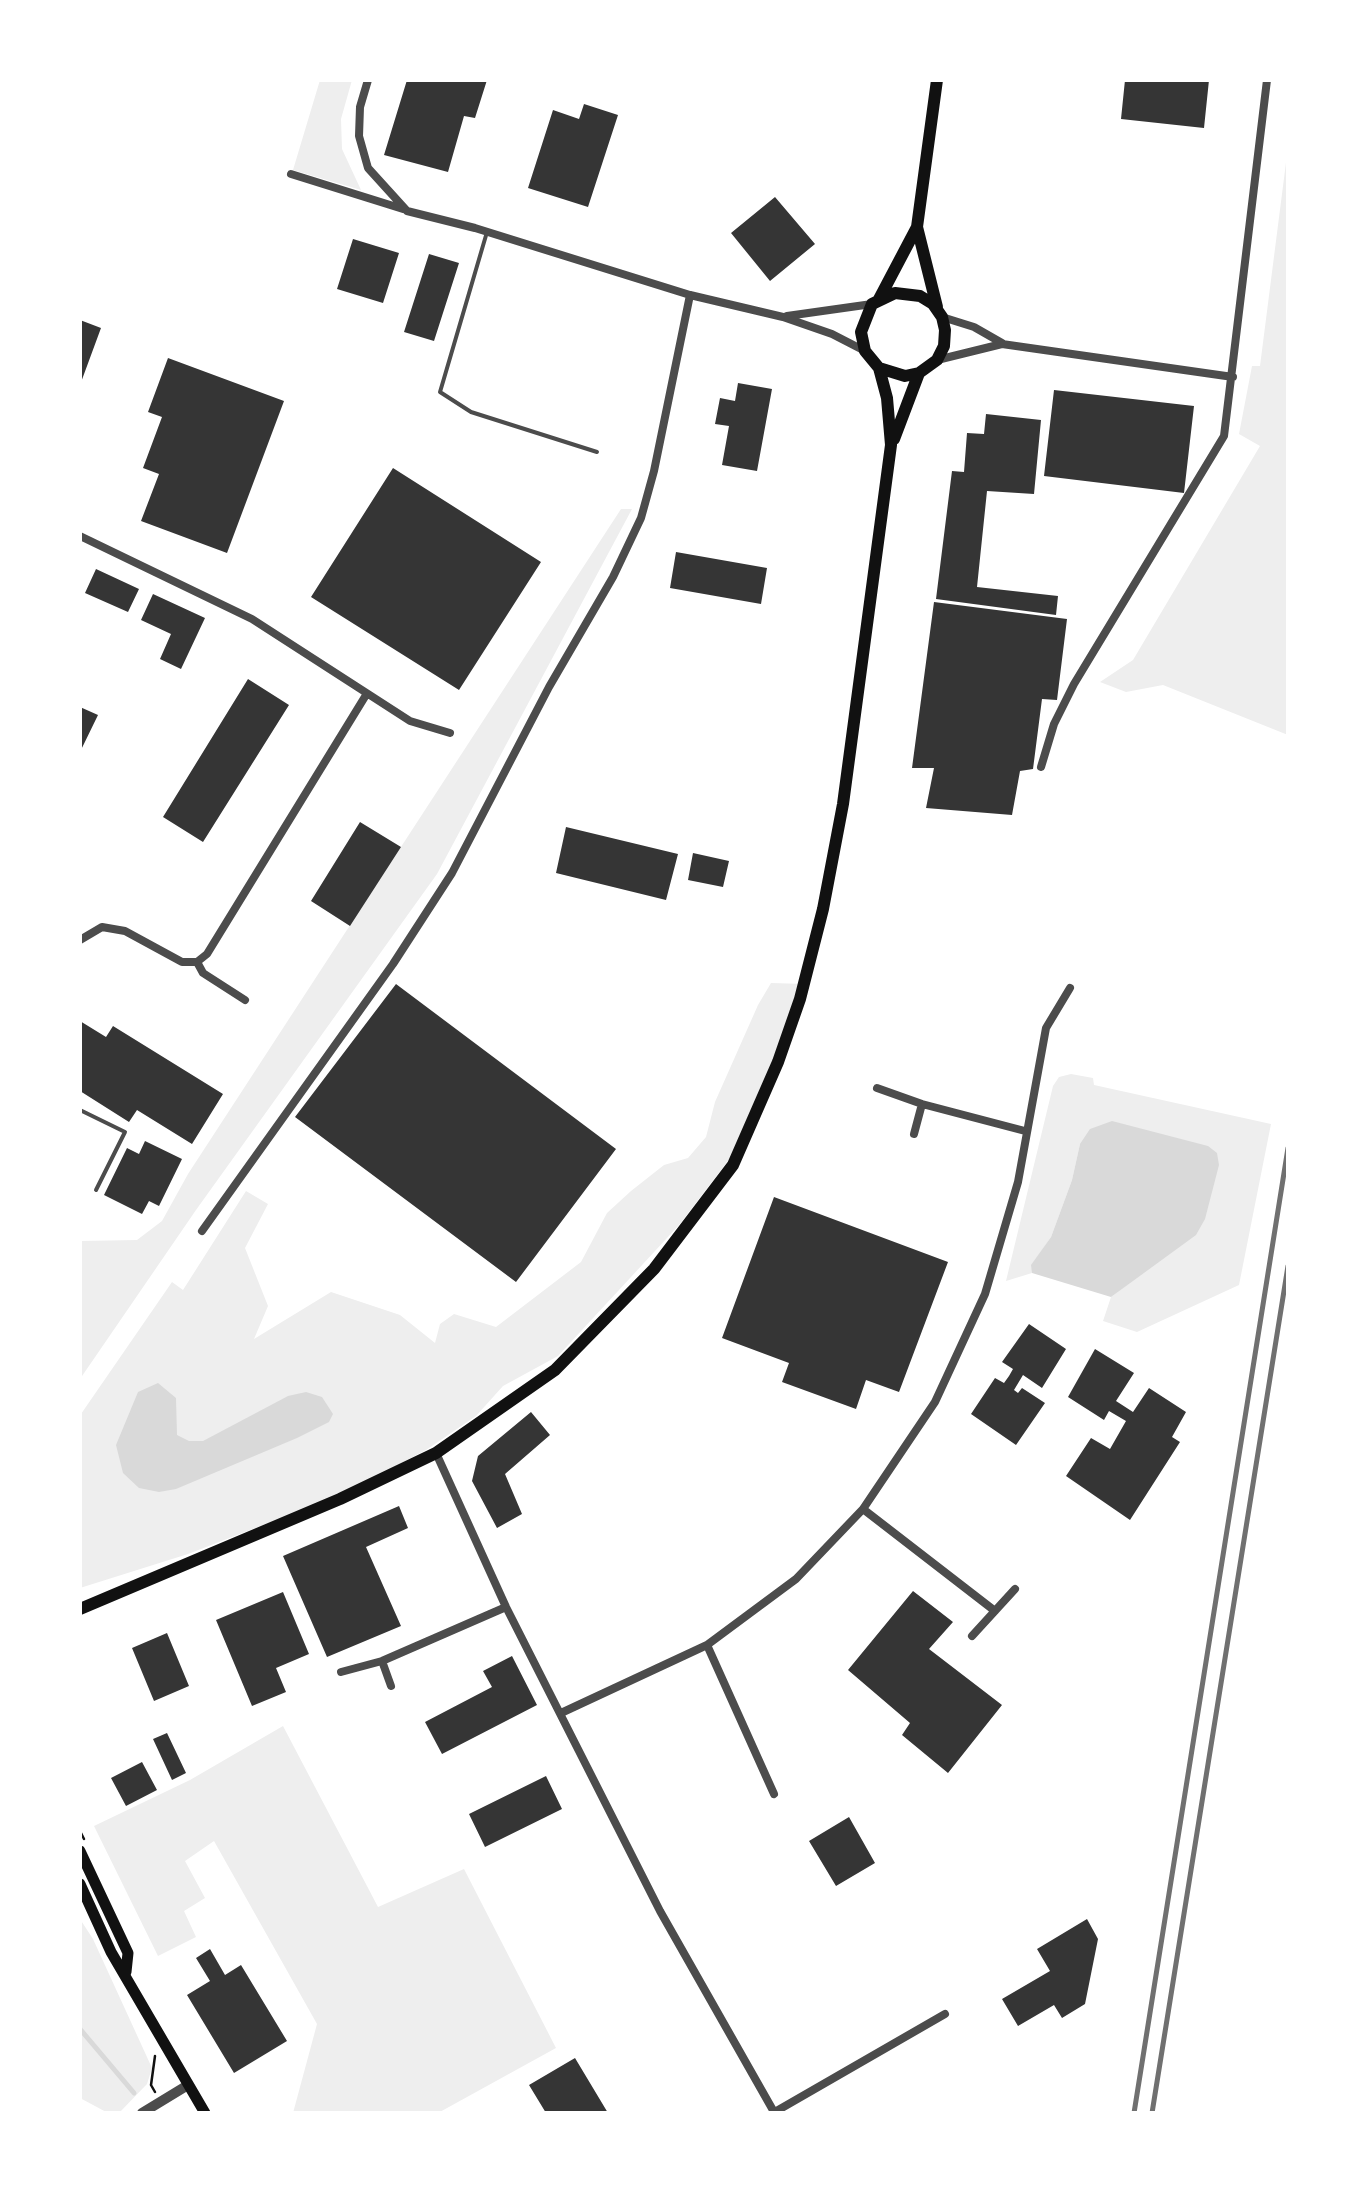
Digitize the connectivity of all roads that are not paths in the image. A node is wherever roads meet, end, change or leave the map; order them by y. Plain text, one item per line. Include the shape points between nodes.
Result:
1 (368, 80) edge
2 (937, 80) edge
3 (1267, 80) edge
4 (291, 174) dead end
5 (408, 210) junction
6 (918, 227) junction
7 (487, 232) junction
8 (690, 294) junction
9 (875, 302) junction
10 (940, 313) junction
11 (783, 317) junction
12 (1002, 344) junction
13 (865, 351) junction
14 (937, 360) junction
15 (879, 368) junction
16 (920, 373) junction
17 (1233, 376) junction
18 (891, 446) junction
19 (597, 452) dead end
20 (80, 536) edge
21 (366, 695) junction
22 (450, 733) dead end
23 (1042, 768) dead end
24 (80, 940) edge
25 (197, 962) junction
26 (1070, 988) dead end
27 (245, 1000) dead end
28 (877, 1088) dead end
29 (922, 1104) junction
30 (80, 1110) edge
31 (1026, 1131) junction
32 (914, 1134) dead end
33 (96, 1190) dead end
34 (202, 1231) dead end
35 (436, 1453) junction
36 (863, 1510) junction
37 (1015, 1589) dead end
38 (84, 1604) edge
39 (506, 1606) junction
40 (995, 1610) junction
41 (972, 1636) dead end
42 (708, 1645) junction
43 (382, 1661) junction
44 (341, 1672) dead end
45 (392, 1686) dead end
46 (561, 1713) junction
47 (774, 1794) dead end
48 (80, 1851) edge
49 (80, 1884) edge
50 (80, 1895) edge
51 (94, 1913) junction
52 (126, 1972) junction
53 (945, 2014) dead end
54 (188, 2085) junction
55 (142, 2113) edge
56 (205, 2113) edge
57 (773, 2113) edge

1 - 5 street via 360,136 368,168
2 - 6 highway
3 - 17 street
4 - 5 street
5 - 7 street
6 - 9 highway
6 - 10 highway
7 - 8 street
7 - 19 lane via 440,392 472,412
8 - 11 street
8 - 34 street via 654,471 614,577 548,687 452,873
9 - 10 highway via 910,292
9 - 11 street
9 - 13 highway via 861,332
10 - 12 street
10 - 14 highway via 946,330
11 - 13 street
12 - 14 street
12 - 17 street
13 - 15 highway
14 - 16 highway
15 - 16 highway
15 - 18 highway
16 - 18 highway
17 - 23 street via 1224,436 1074,684
18 - 35 highway via 823,909 789,1031 733,1164 654,1269 554,1370
20 - 21 street via 243,614
21 - 22 street via 410,722
21 - 25 street
24 - 25 street via 102,927 125,931 182,962
25 - 27 street
26 - 31 street via 1046,1028
28 - 29 street
29 - 31 street
29 - 32 street
30 - 33 lane via 125,1132
31 - 36 street via 984,1294 935,1402
35 - 38 highway via 340,1500
35 - 39 street
36 - 40 street
36 - 42 street via 796,1579
37 - 40 street
39 - 43 street
39 - 46 street
40 - 41 street
42 - 46 street
42 - 47 street
43 - 44 street
43 - 45 street
46 - 57 street via 660,1911
48 - 52 main road via 128,1953
49 - 51 main road
50 - 51 main road
51 - 52 main road
52 - 54 main road
53 - 57 street
54 - 55 street
54 - 56 main road

